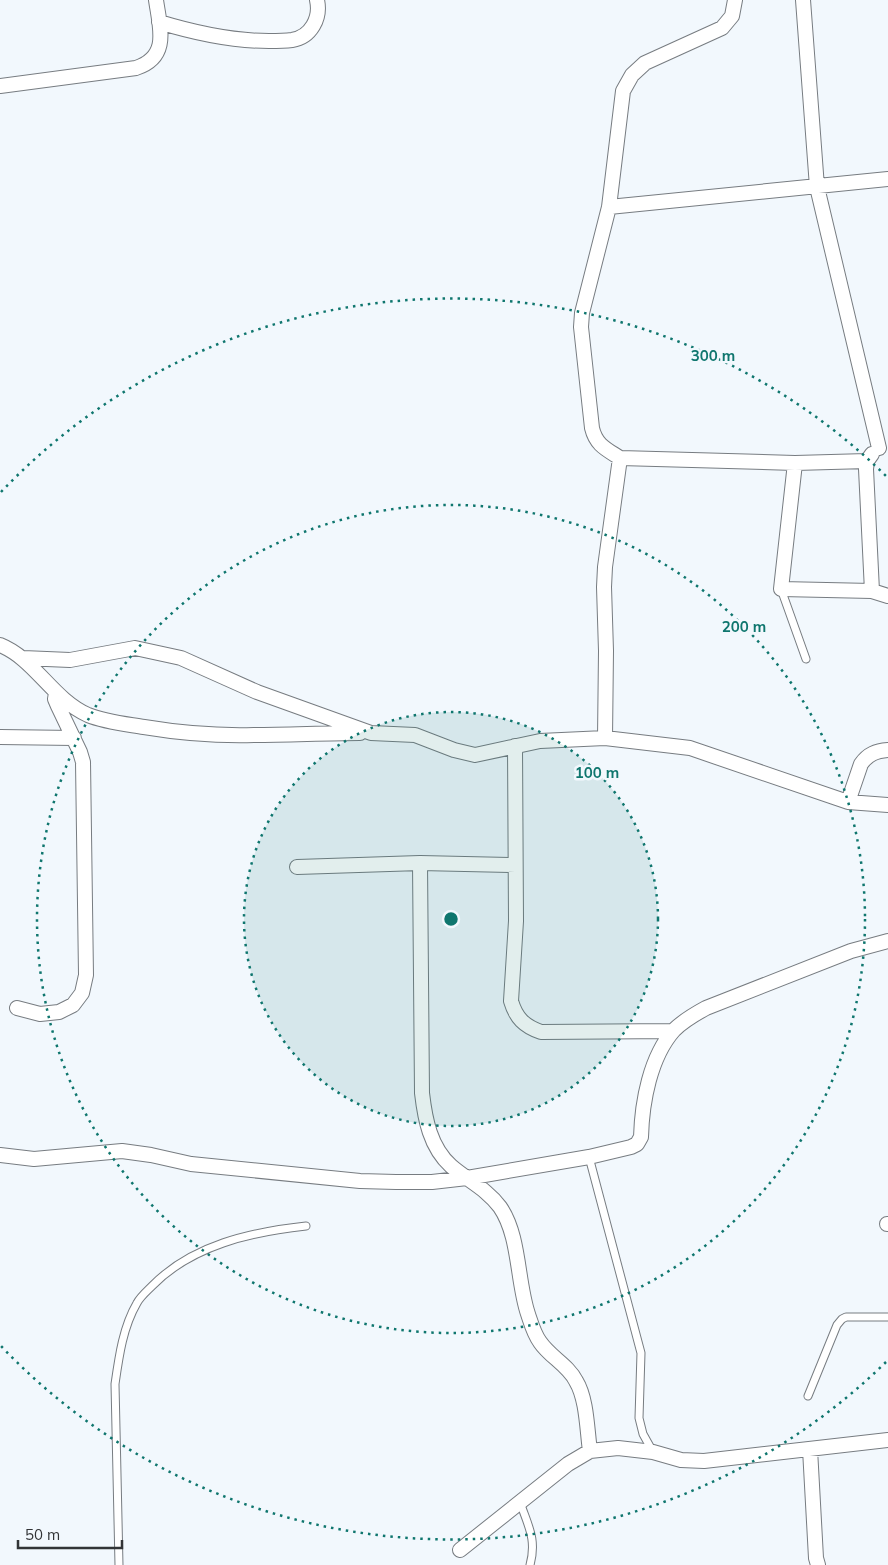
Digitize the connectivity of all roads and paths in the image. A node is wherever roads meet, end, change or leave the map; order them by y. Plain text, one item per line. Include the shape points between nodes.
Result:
1 (156, 0) edge
2 (317, 0) edge
3 (735, 0) edge
4 (803, 0) edge
5 (159, 22) junction
6 (0, 86) edge
7 (888, 179) edge
8 (817, 186) junction
9 (609, 207) junction
10 (884, 447) edge
11 (620, 458) junction
12 (866, 461) junction
13 (795, 463) junction
14 (781, 590) junction
15 (872, 591) junction
16 (888, 596) edge
17 (0, 645) edge
18 (23, 658) junction
19 (806, 659) dead end
20 (56, 692) junction
21 (371, 733) junction
22 (0, 737) edge
23 (74, 738) junction
24 (605, 738) junction
25 (515, 746) junction
26 (888, 750) edge
27 (848, 802) junction
28 (888, 805) edge
29 (420, 863) junction
30 (515, 865) junction
31 (298, 867) dead end
32 (888, 941) edge
33 (17, 1008) dead end
34 (673, 1031) junction
35 (0, 1155) edge
36 (589, 1157) junction
37 (467, 1178) junction
38 (306, 1226) dead end
39 (888, 1317) edge
40 (808, 1396) dead end
41 (888, 1440) edge
42 (810, 1449) junction
43 (590, 1451) junction
44 (653, 1452) junction
45 (520, 1502) junction
46 (460, 1550) dead end
47 (119, 1565) edge
48 (530, 1565) edge
49 (818, 1565) edge

1 - 5 street
2 - 5 street via 319,7 312,28 293,40 221,37
3 - 9 street via 732,16 722,28 644,64 632,75 623,91
4 - 8 street
5 - 6 street via 160,47 151,61 144,65
7 - 8 street
8 - 9 street
8 - 10 street
9 - 11 street via 581,326 594,438
10 - 12 street
11 - 13 street
11 - 24 street via 605,567
12 - 13 street
12 - 15 street
13 - 14 street
14 - 15 street
14 - 19 lane
15 - 16 street
17 - 18 street
18 - 20 street
18 - 21 street via 70,660 135,648 181,658 257,692
20 - 21 street via 90,716 158,729 253,735
20 - 23 street via 55,699
21 - 25 street via 415,735 475,755
22 - 23 street
23 - 33 street via 84,771 86,976 78,999 59,1012 40,1014
24 - 25 street via 540,741
24 - 27 street via 690,748
25 - 30 street
26 - 27 street via 874,753 864,760
27 - 28 street
29 - 30 street
29 - 31 street
29 - 37 street via 422,1093 425,1114 438,1151
30 - 34 street via 516,921 511,1001 521,1021 541,1032
32 - 34 street via 851,951 706,1008
34 - 36 street via 647,1083 641,1137 637,1144
35 - 37 street via 34,1159 122,1151 191,1164 360,1181 432,1182
36 - 37 street
36 - 44 lane via 641,1353 639,1418
37 - 43 street via 485,1191 506,1218 527,1312 540,1342 576,1381 583,1398
38 - 47 lane via 273,1229 226,1241 185,1260 162,1276 138,1301 126,1327 115,1384
39 - 40 lane via 842,1319
41 - 42 street
42 - 44 street via 704,1462
42 - 49 street
43 - 44 street via 618,1448
43 - 45 street
45 - 46 street
45 - 48 lane via 534,1542

